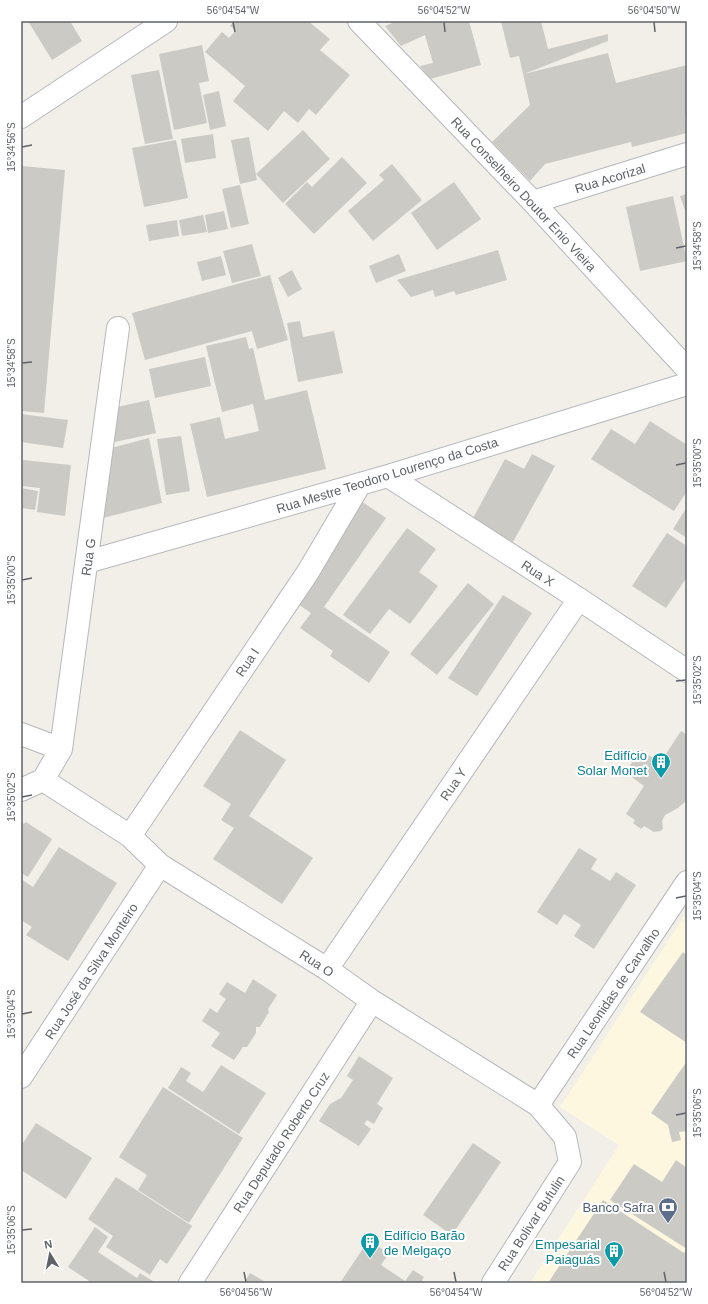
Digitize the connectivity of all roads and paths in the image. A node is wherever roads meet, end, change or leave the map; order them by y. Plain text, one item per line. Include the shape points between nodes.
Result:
1 (166, 21) edge
2 (359, 21) edge
3 (57, 92) junction
4 (21, 98) edge
5 (21, 117) edge
6 (687, 154) edge
7 (533, 202) junction
8 (118, 328) dead end
9 (687, 368) edge
10 (687, 384) edge
11 (388, 476) junction
12 (360, 484) junction
13 (87, 562) junction
14 (579, 599) junction
15 (687, 671) edge
16 (21, 734) edge
17 (60, 749) junction
18 (43, 780) junction
19 (21, 790) edge
20 (130, 836) junction
21 (160, 864) junction
22 (687, 882) edge
23 (327, 969) junction
24 (372, 1001) junction
25 (21, 1078) edge
26 (538, 1105) junction
27 (570, 1162) joint
28 (190, 1283) edge
29 (493, 1283) edge

1 - 3 street
2 - 7 street, Rua Conselheiro Doutor Enio Vieira
3 - 4 street
3 - 5 street
6 - 7 street, Rua Acorizal
7 - 9 street, Rua Conselheiro Doutor Enio Vieira
8 - 13 street, Rua G
10 - 11 street, Rua Mestre Teodoro Lourenço da Costa
11 - 12 street, Rua Mestre Teodoro Lourenço da Costa
11 - 14 street, Rua X
12 - 13 street, Rua Mestre Teodoro Lourenço da Costa
12 - 20 street, Rua I via 308,572
13 - 17 street, Rua G
14 - 15 street, Rua X
14 - 23 street, Rua Y
16 - 17 street
17 - 18 street, Rua G
18 - 19 street
18 - 20 street, Rua O
20 - 21 street, Rua O
21 - 23 street, Rua O
21 - 25 street, Rua José da Silva Monteiro
22 - 26 street, Rua Leonidas de Carvalho
23 - 24 street, Rua O
24 - 26 street, Rua O
24 - 28 street, Rua Deputado Roberto Cruz
26 - 27 street, Rua O via 565,1137
27 - 29 street, Rua Bolivar Bufulin

